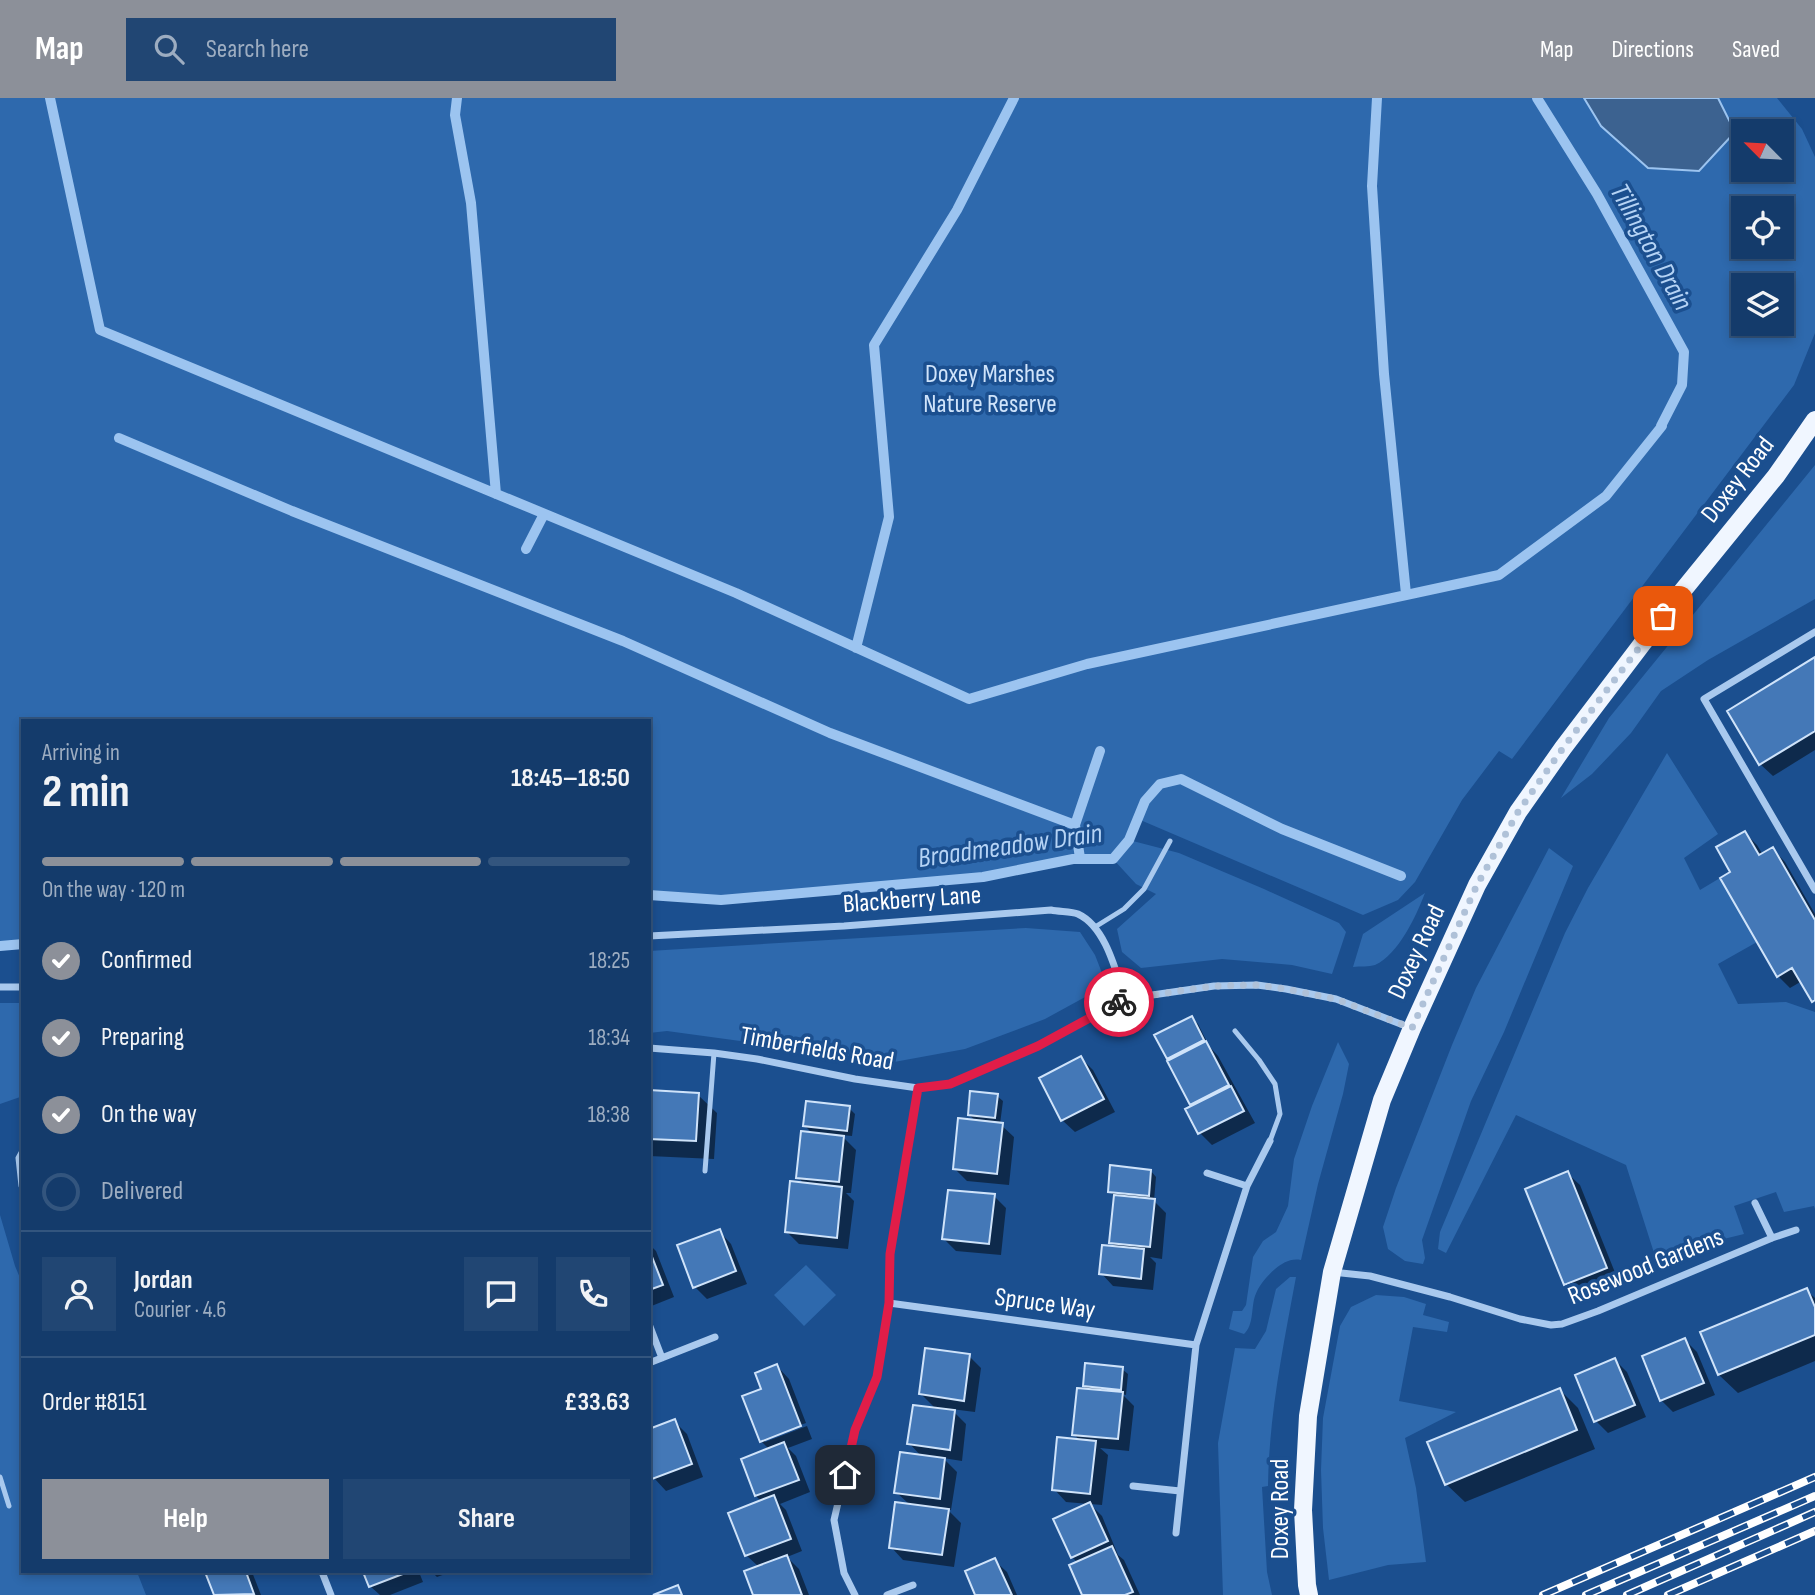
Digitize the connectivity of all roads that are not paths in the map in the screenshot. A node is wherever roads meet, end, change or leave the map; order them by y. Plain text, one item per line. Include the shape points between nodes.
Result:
1 (1814, 423) edge
2 (1815, 632) edge
3 (1170, 841) dead end
4 (1815, 890) edge
5 (1095, 927) junction
6 (651, 936) edge
7 (0, 987) edge
8 (21, 987) edge
9 (1125, 999) junction
10 (1412, 1028) junction
11 (1235, 1031) dead end
12 (651, 1048) edge
13 (714, 1053) junction
14 (918, 1088) junction
15 (1270, 1141) joint
16 (21, 1153) edge
17 (705, 1171) dead end
18 (1207, 1173) dead end
19 (21, 1186) dead end
20 (1247, 1186) junction
21 (1755, 1203) dead end
22 (1796, 1230) dead end
23 (1772, 1238) junction
24 (1332, 1272) junction
25 (889, 1303) junction
26 (651, 1329) edge
27 (715, 1337) dead end
28 (1196, 1345) junction
29 (662, 1358) junction
30 (651, 1362) edge
31 (0, 1477) edge
32 (1133, 1486) dead end
33 (1180, 1491) junction
34 (9, 1506) dead end
35 (1176, 1533) dead end
36 (322, 1573) edge
37 (914, 1584) dead end
38 (331, 1595) edge
39 (855, 1595) edge
40 (887, 1595) edge
41 (1309, 1595) edge

1 - 10 main road, Doxey Road via 1518,812 1477,885
2 - 4 street via 1704,699
3 - 5 lane via 1144,889 1124,909
5 - 6 street, Blackberry Lane via 1077,914 1051,910
5 - 9 street via 1110,953
7 - 8 street
9 - 10 street, Timberfields Road via 1214,986 1257,985 1336,999
9 - 14 street, Timberfields Road via 1038,1046 950,1084
10 - 24 main road, Doxey Road via 1382,1100
11 - 15 lane via 1275,1084 1280,1114
12 - 13 street, Timberfields Road
13 - 14 street, Timberfields Road
13 - 17 lane
14 - 25 street via 890,1254
15 - 20 street
16 - 19 lane
18 - 20 street
20 - 28 street
21 - 23 street
22 - 23 street, Rosewood Gardens
23 - 24 street, Rosewood Gardens via 1598,1311 1551,1325 1370,1276
24 - 41 main road, Doxey Road via 1308,1416 1303,1510
25 - 28 street, Spruce Way
25 - 39 street via 877,1377 855,1430 834,1520 844,1573
26 - 29 street
27 - 29 street
28 - 33 street
29 - 30 street
31 - 34 lane
32 - 33 street
33 - 35 street
36 - 38 street
37 - 40 street

